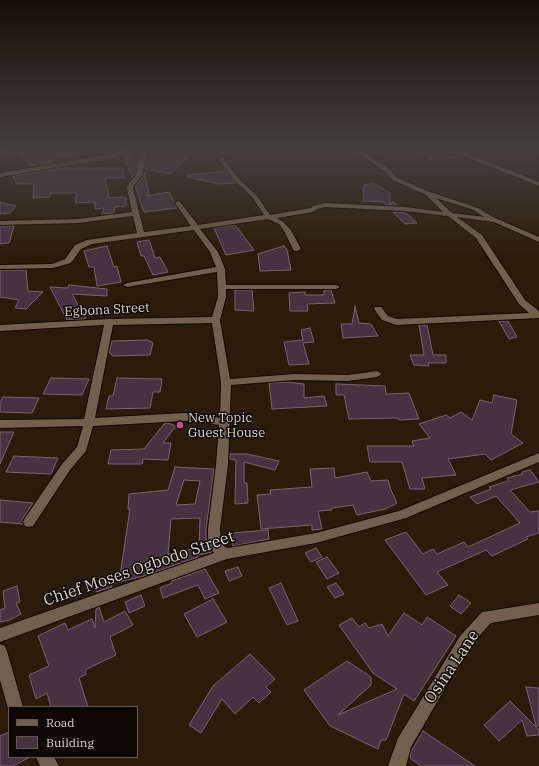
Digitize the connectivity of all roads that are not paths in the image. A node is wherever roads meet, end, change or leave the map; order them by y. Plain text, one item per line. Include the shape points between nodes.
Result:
1 (131, 185) edge
2 (242, 185) edge
3 (408, 185) edge
4 (417, 189) junction
5 (178, 204) dead end
6 (136, 214) junction
7 (452, 215) junction
8 (268, 216) junction
9 (496, 220) junction
10 (0, 223) edge
11 (195, 228) junction
12 (141, 236) junction
13 (539, 240) edge
14 (297, 249) dead end
15 (0, 267) edge
16 (220, 269) junction
17 (127, 285) dead end
18 (222, 287) junction
19 (336, 287) dead end
20 (378, 310) dead end
21 (539, 315) edge
22 (216, 320) junction
23 (108, 322) junction
24 (0, 328) edge
25 (377, 374) dead end
26 (226, 382) junction
27 (89, 422) junction
28 (226, 423) junction
29 (0, 424) edge
30 (539, 457) edge
31 (29, 522) dead end
32 (227, 554) junction
33 (539, 609) edge
34 (0, 635) edge
35 (0, 651) edge
36 (15, 706) edge
37 (397, 766) edge

1 - 6 street
2 - 8 street via 255,197
3 - 4 street
4 - 7 street via 428,194
4 - 9 street via 476,209
5 - 11 street
6 - 10 street via 78,220
6 - 12 street
7 - 8 street via 405,209 325,205 303,212
7 - 9 street
7 - 21 street via 479,237 522,302
8 - 11 street
8 - 14 street via 281,223
9 - 13 street
11 - 12 street
11 - 16 street via 214,252
12 - 15 street via 81,245 68,261 58,264
16 - 17 street
16 - 18 street
18 - 19 street
18 - 22 street
20 - 21 street via 385,318 396,322
22 - 23 street, Egbona Street
22 - 26 street
23 - 24 street, Egbona Street
23 - 27 street
25 - 26 street via 348,378 294,377
26 - 28 street
27 - 28 street via 196,417
27 - 29 street
27 - 31 street via 82,448
28 - 32 street via 214,529 215,545
30 - 32 street, Chief Moses Ogbodo Street via 402,515 316,538
32 - 34 street, Chief Moses Ogbodo Street
33 - 37 street, Osina Lane via 487,618 465,641 404,744
35 - 36 street

